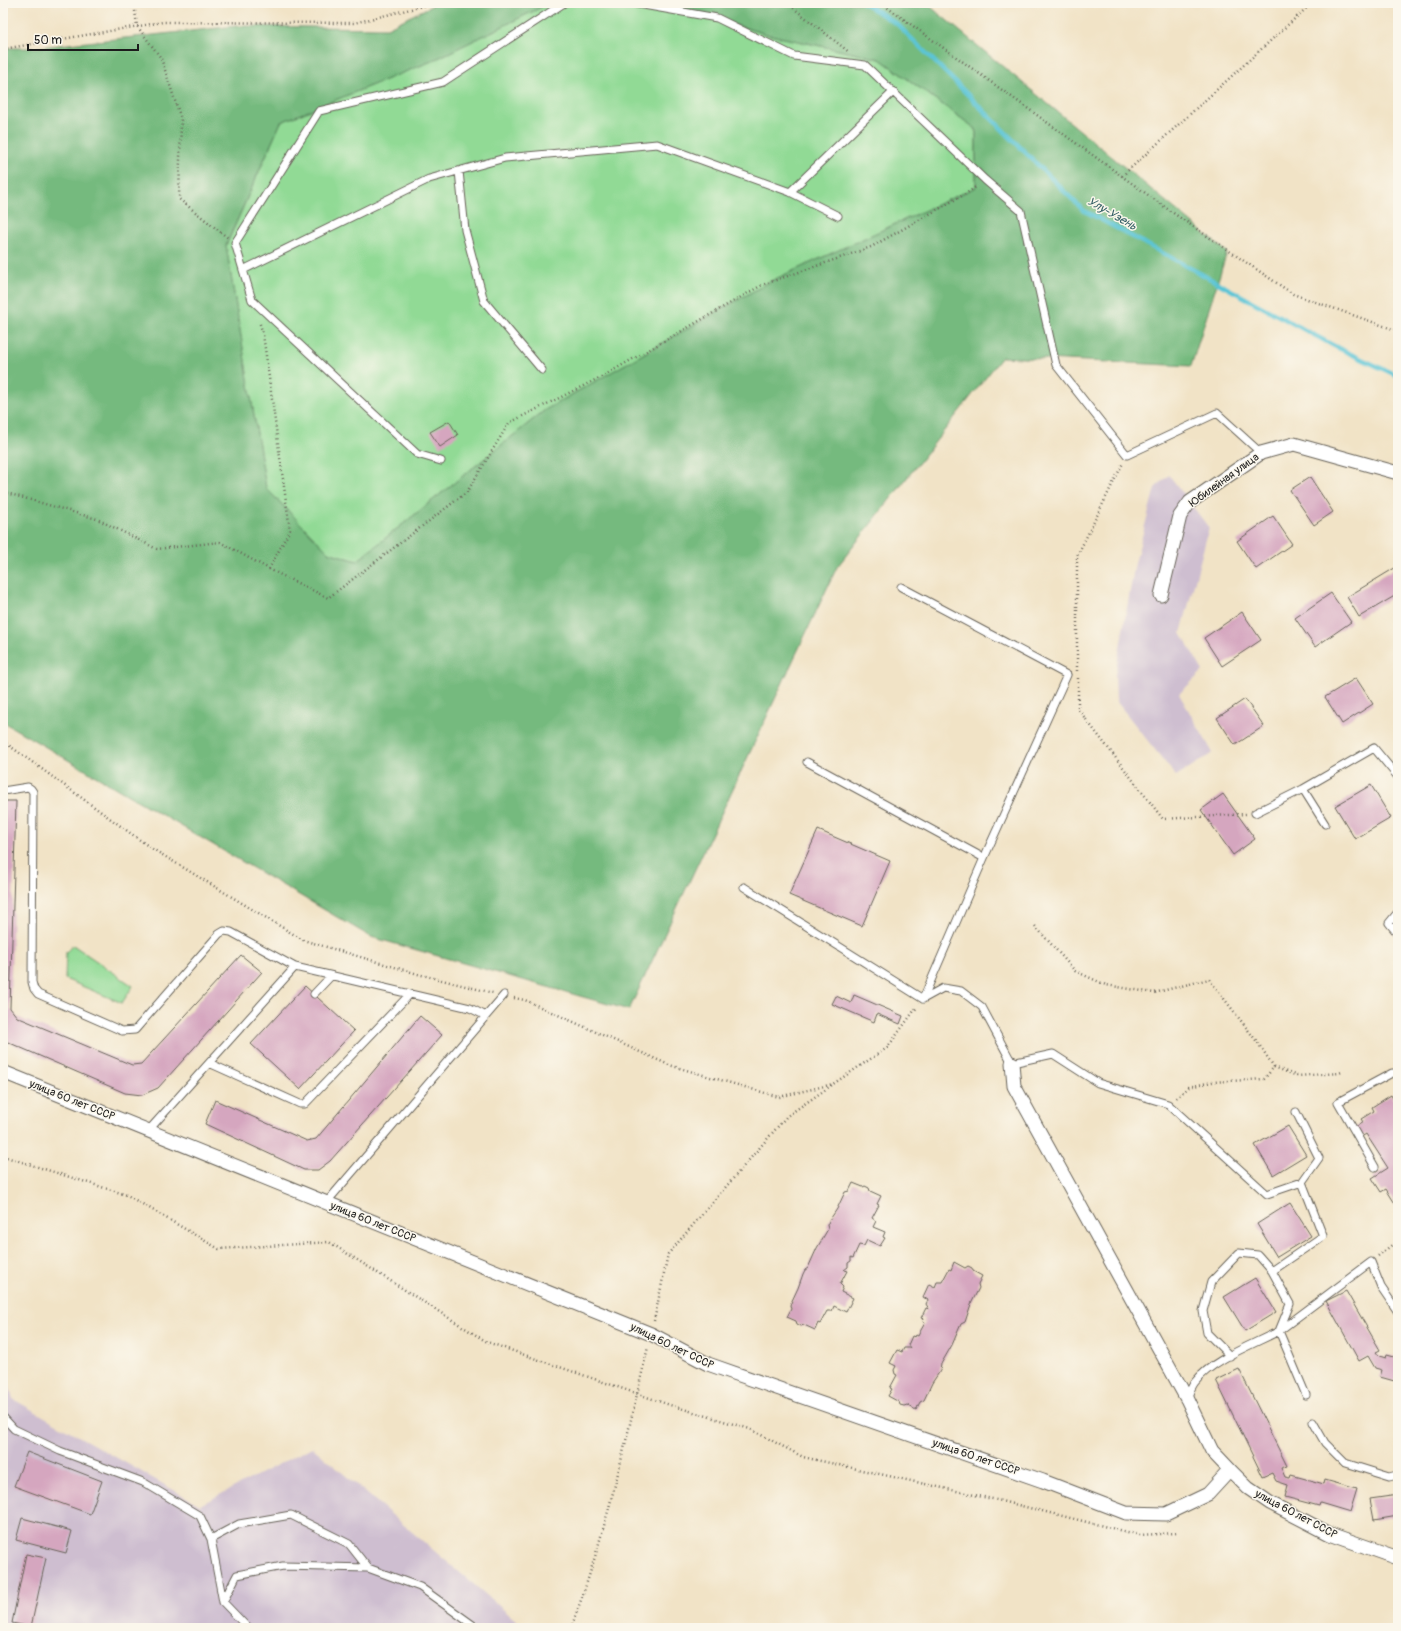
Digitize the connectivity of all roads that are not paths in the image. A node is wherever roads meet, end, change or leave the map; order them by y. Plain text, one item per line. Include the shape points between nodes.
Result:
1 (564, 3) edge
2 (632, 3) edge
3 (893, 92) junction
4 (459, 171) junction
5 (790, 192) junction
6 (838, 216) dead end
7 (243, 270) junction
8 (542, 370) dead end
9 (1261, 453) junction
10 (441, 461) dead end
11 (1398, 473) edge
12 (901, 587) dead end
13 (1161, 595) dead end
14 (807, 762) dead end
15 (1398, 777) edge
16 (1303, 789) junction
17 (3, 791) edge
18 (1255, 813) road end
19 (1325, 824) dead end
20 (984, 858) junction
21 (744, 888) dead end
22 (1398, 912) edge
23 (1398, 934) edge
24 (295, 967) junction
25 (331, 976) junction
26 (314, 994) dead end
27 (410, 994) junction
28 (504, 995) road end
29 (923, 999) junction
30 (486, 1016) junction
31 (209, 1063) junction
32 (1012, 1063) junction
33 (3, 1072) edge
34 (1398, 1074) edge
35 (1296, 1112) dead end
36 (148, 1131) junction
37 (1375, 1167) dead end
38 (1302, 1182) junction
39 (326, 1203) junction
40 (1272, 1271) junction
41 (1398, 1312) edge
42 (1279, 1332) junction
43 (1230, 1356) junction
44 (1306, 1395) dead end
45 (1187, 1399) junction
46 (3, 1417) edge
47 (1313, 1422) dead end
48 (1230, 1470) junction
49 (1398, 1475) edge
50 (210, 1539) junction
51 (1398, 1558) edge
52 (368, 1568) junction
53 (223, 1602) junction
54 (248, 1628) edge
55 (477, 1628) edge

1 - 7 lane via 443,82 319,111 235,243
2 - 3 lane via 717,18 794,56 865,65
3 - 5 lane
3 - 9 lane via 1021,211 1056,365 1127,455 1217,413
4 - 5 lane via 505,158 657,144
4 - 7 lane via 429,180
4 - 8 lane via 465,230 484,301
5 - 6 lane
7 - 10 lane via 252,300 417,454
9 - 11 street, Юбилейная улица via 1294,444
9 - 13 street, Юбилейная улица via 1190,502 1180,516
12 - 20 lane via 1067,675
14 - 20 lane
15 - 16 lane via 1374,748
16 - 18 lane
16 - 19 lane
17 - 24 lane via 28,787 33,792 32,982 38,994 122,1031 129,1031 135,1030 218,934 224,931 231,932
20 - 29 lane
21 - 29 lane
22 - 23 lane via 1389,923
24 - 25 lane
24 - 31 lane
25 - 26 lane
25 - 27 lane
27 - 30 lane via 470,1008
27 - 31 lane via 305,1104
28 - 30 lane
29 - 32 lane via 943,988 961,991 982,1007
30 - 39 lane
31 - 36 lane
32 - 38 lane via 1053,1054 1098,1083 1168,1104 1268,1194
32 - 45 street via 1014,1086
33 - 36 street, улица 60 лет СССР
34 - 37 lane via 1392,1073 1338,1102
35 - 38 lane via 1320,1158
36 - 39 street, улица 60 лет СССР
38 - 40 lane via 1323,1236
39 - 48 street, улица 60 лет СССР via 651,1334 708,1364 1043,1481 1126,1513 1166,1514 1208,1494
40 - 42 lane via 1290,1304
40 - 43 lane via 1258,1255 1240,1253 1211,1282 1203,1312 1207,1333
41 - 42 lane via 1381,1287 1371,1262
42 - 43 lane
42 - 44 lane
43 - 45 lane via 1206,1370 1194,1383
45 - 48 street via 1212,1451
46 - 50 lane via 14,1430 60,1451 142,1482 200,1516
47 - 49 lane via 1325,1443 1345,1463 1390,1476
48 - 51 street, улица 60 лет СССР via 1248,1488 1270,1503 1330,1534
50 - 52 lane via 238,1524 291,1515 349,1544
50 - 53 lane
52 - 53 lane via 283,1566 237,1574
52 - 55 lane via 420,1588
53 - 54 lane

